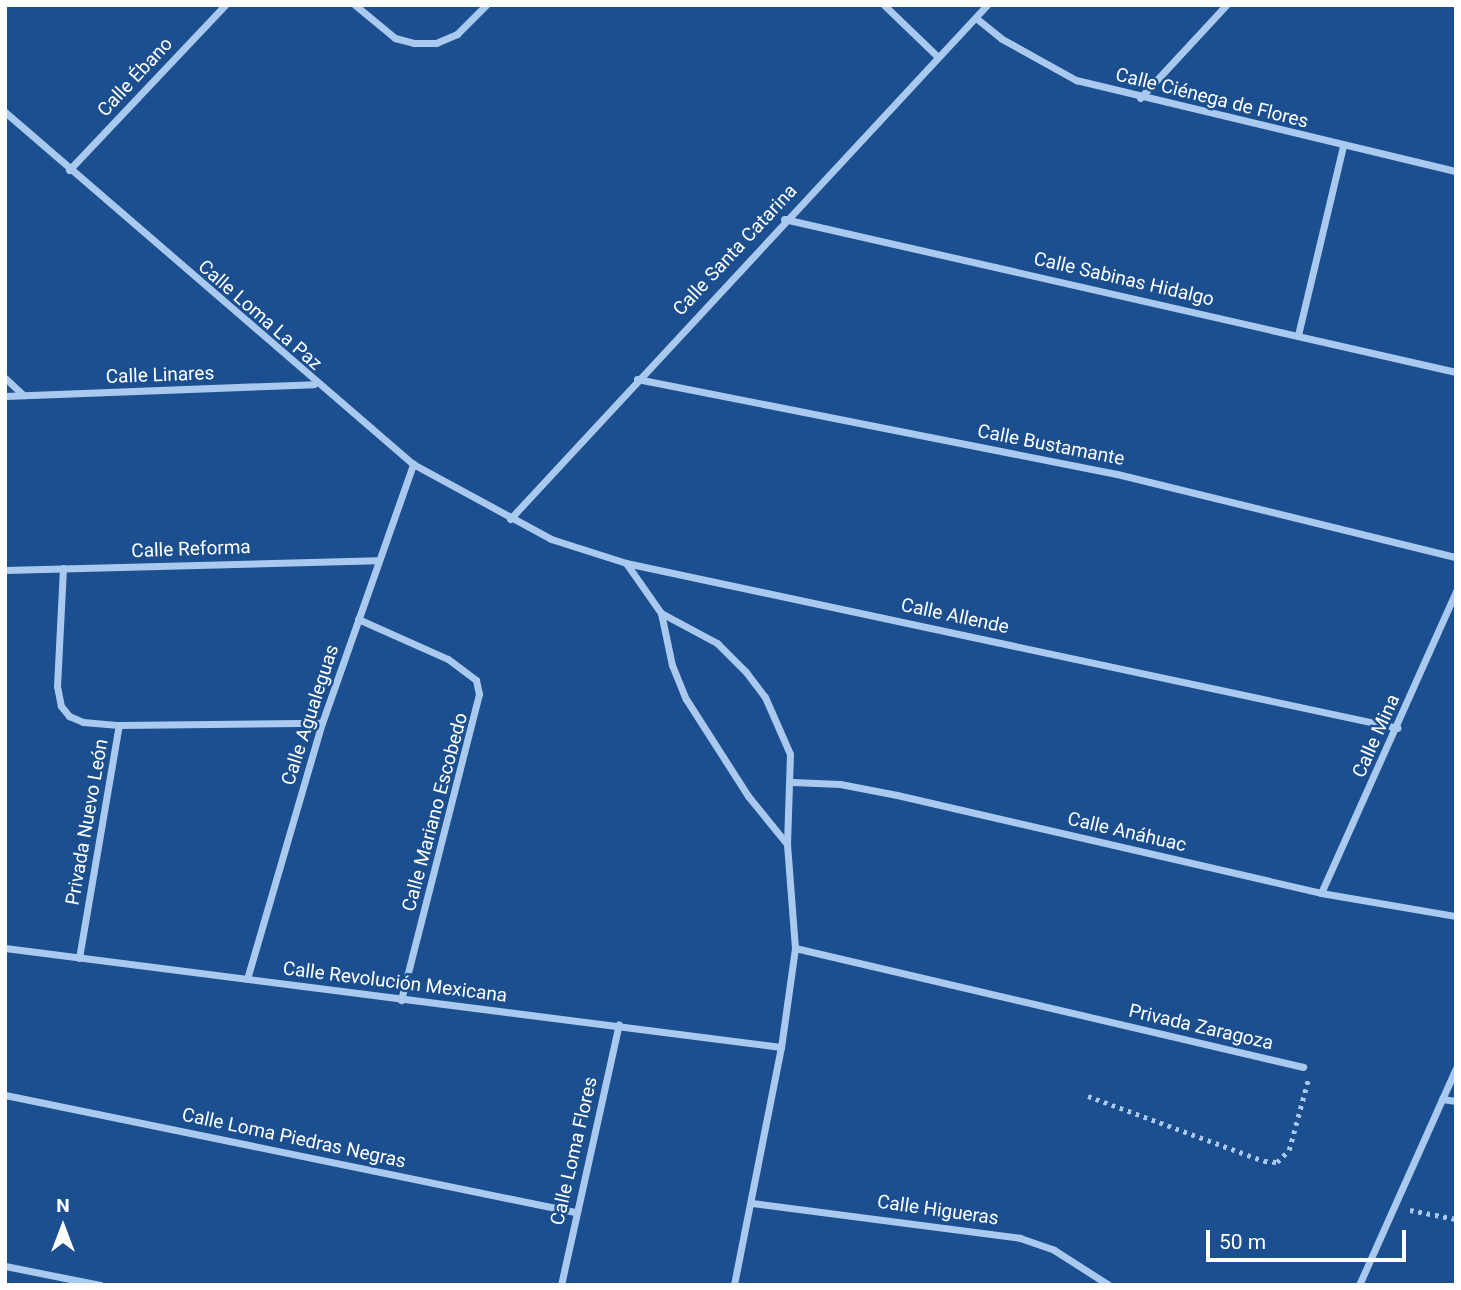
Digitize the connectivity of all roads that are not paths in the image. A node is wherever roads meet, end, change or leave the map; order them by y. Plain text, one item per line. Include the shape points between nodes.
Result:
1 (225, 5) edge
2 (355, 5) edge
3 (486, 5) edge
4 (884, 5) edge
5 (987, 5) edge
6 (1226, 5) edge
7 (976, 18) junction
8 (938, 57) junction
9 (1140, 99) junction
10 (5, 112) edge
11 (1343, 146) junction
12 (69, 170) junction
13 (1456, 171) edge
14 (784, 219) junction
15 (1298, 335) junction
16 (1456, 372) edge
17 (5, 378) edge
18 (637, 379) junction
19 (315, 384) junction
20 (23, 396) junction
21 (5, 397) edge
22 (413, 464) junction
23 (510, 519) junction
24 (1456, 557) edge
25 (377, 560) junction
26 (626, 563) junction
27 (63, 568) junction
28 (5, 570) edge
29 (1456, 591) edge
30 (661, 613) junction
31 (358, 619) junction
32 (322, 723) junction
33 (119, 725) junction
34 (1398, 728) junction
35 (792, 782) junction
36 (787, 844) junction
37 (1321, 892) junction
38 (1456, 916) edge
39 (5, 948) edge
40 (795, 948) junction
41 (79, 958) junction
42 (247, 979) junction
43 (401, 1000) junction
44 (619, 1024) junction
45 (781, 1047) junction
46 (1303, 1067) road end
47 (1456, 1068) edge
48 (5, 1095) edge
49 (1442, 1099) junction
50 (1456, 1101) edge
51 (752, 1203) junction
52 (575, 1212) junction
53 (5, 1266) edge
54 (100, 1285) edge
55 (561, 1285) edge
56 (734, 1285) edge
57 (1109, 1285) edge
58 (1359, 1285) edge

1 - 12 street, Calle Ébano
2 - 3 street via 395,38 436,43 457,34
4 - 8 street
5 - 7 street, Calle Santa Catarina
6 - 9 street
7 - 8 street, Calle Santa Catarina
7 - 9 street, Calle Ciénega de Flores via 1038,61 1076,80
8 - 14 street, Calle Santa Catarina
9 - 11 street, Calle Ciénega de Flores
10 - 12 street, Calle Loma La Paz
11 - 13 street, Calle Ciénega de Flores
11 - 15 street
12 - 19 street, Calle Loma La Paz
14 - 15 street, Calle Sabinas Hidalgo
14 - 18 street, Calle Santa Catarina
15 - 16 street, Calle Sabinas Hidalgo
17 - 20 street
18 - 23 street, Calle Santa Catarina
18 - 24 street, Calle Bustamante via 1117,474
19 - 20 street, Calle Linares
19 - 22 street, Calle Loma La Paz
20 - 21 street, Calle Linares
22 - 23 street, Calle Loma La Paz
22 - 25 street, Calle Agualeguas
23 - 26 street, Calle Allende via 582,551
25 - 27 street, Calle Reforma
25 - 31 street, Calle Agualeguas
26 - 30 street
26 - 34 street, Calle Allende
27 - 28 street, Calle Reforma
27 - 33 street via 57,686 61,706 83,722
29 - 34 street, Calle Mina
30 - 35 street via 717,643 746,672 781,728
30 - 36 street via 672,665 686,699 748,796
31 - 32 street, Calle Agualeguas
31 - 43 street, Calle Mariano Escobedo via 448,659 476,680 480,694
32 - 33 street, Privada Nuevo León
32 - 42 street, Calle Agualeguas
33 - 41 street, Privada Nuevo León
34 - 37 street, Calle Mina
35 - 36 street
35 - 37 street, Calle Anáhuac via 840,784 897,795
36 - 40 street
37 - 38 street, Calle Anáhuac
39 - 41 street, Calle Revolución Mexicana
40 - 45 street
40 - 46 street, Privada Zaragoza
41 - 42 street, Calle Revolución Mexicana
42 - 43 street, Calle Revolución Mexicana
43 - 44 street, Calle Revolución Mexicana
44 - 45 street, Calle Revolución Mexicana
44 - 52 street, Calle Loma Flores
45 - 51 street
47 - 49 street
48 - 52 street, Calle Loma Piedras Negras
49 - 50 street
49 - 58 street
51 - 56 street
51 - 57 street, Calle Higueras via 1020,1238 1054,1250
52 - 55 street, Calle Loma Flores
53 - 54 street

